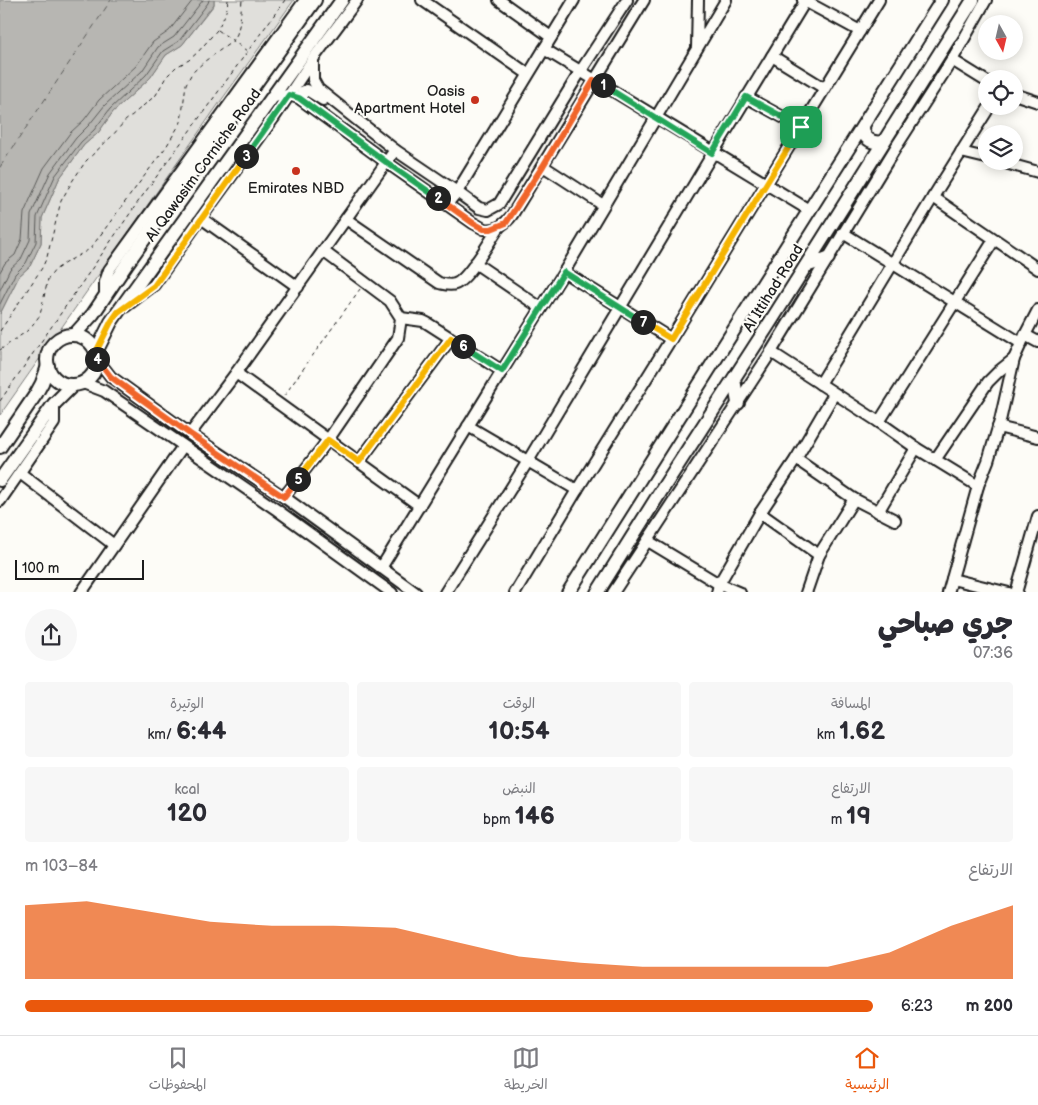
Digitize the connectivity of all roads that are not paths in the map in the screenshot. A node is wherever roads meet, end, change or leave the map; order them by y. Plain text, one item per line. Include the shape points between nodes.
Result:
1 (305, 0) edge
2 (316, 0) edge
3 (342, 0) edge
4 (357, 0) edge
5 (422, 0) edge
6 (499, 0) edge
7 (574, 0) edge
8 (627, 0) edge
9 (644, 0) edge
10 (698, 0) edge
11 (726, 0) edge
12 (805, 0) edge
13 (878, 0) edge
14 (942, 0) edge
15 (973, 0) edge
16 (986, 0) edge
17 (860, 30) junction
18 (551, 37) junction
19 (544, 49) junction
20 (697, 49) junction
21 (772, 56) junction
22 (313, 59) junction
23 (952, 60) junction
24 (580, 72) junction
25 (528, 74) junction
26 (978, 76) edge
27 (594, 80) junction
28 (824, 88) junction
29 (289, 95) junction
30 (273, 97) junction
31 (746, 97) junction
32 (1023, 97) edge
33 (302, 100) junction
34 (1038, 102) edge
35 (340, 106) junction
36 (984, 115) edge
37 (656, 118) junction
38 (863, 126) junction
39 (801, 127) junction
40 (883, 142) junction
41 (395, 150) junction
42 (961, 152) junction
43 (712, 153) junction
44 (978, 156) edge
45 (386, 162) junction
46 (543, 166) junction
47 (1023, 168) edge
48 (1038, 172) edge
49 (765, 184) junction
50 (457, 192) junction
51 (933, 197) junction
52 (447, 204) junction
53 (604, 206) junction
54 (809, 210) junction
55 (201, 218) junction
56 (346, 219) junction
57 (499, 227) junction
58 (843, 233) junction
59 (994, 240) junction
60 (324, 251) junction
61 (828, 258) junction
62 (475, 263) junction
63 (892, 264) junction
64 (806, 266) junction
65 (1038, 270) edge
66 (564, 272) junction
67 (298, 287) junction
68 (105, 297) junction
69 (955, 302) junction
70 (541, 308) junction
71 (620, 308) junction
72 (1038, 310) edge
73 (118, 312) junction
74 (401, 318) junction
75 (74, 335) junction
76 (451, 338) junction
77 (671, 339) junction
78 (1023, 339) junction
79 (1038, 342) edge
80 (770, 352) junction
81 (96, 356) junction
82 (1014, 359) junction
83 (48, 366) junction
84 (502, 371) junction
85 (236, 374) junction
86 (734, 379) junction
87 (78, 384) junction
88 (820, 384) junction
89 (834, 394) junction
90 (738, 403) junction
91 (54, 404) junction
92 (879, 422) junction
93 (468, 426) junction
94 (998, 427) junction
95 (190, 434) junction
96 (1038, 437) edge
97 (328, 440) junction
98 (183, 446) junction
99 (0, 447) edge
100 (916, 448) junction
101 (796, 459) junction
102 (935, 460) junction
103 (528, 461) junction
104 (359, 462) junction
105 (20, 473) junction
106 (0, 480) edge
107 (978, 486) junction
108 (577, 490) junction
109 (284, 497) junction
110 (854, 499) junction
111 (0, 501) edge
112 (420, 506) junction
113 (878, 512) junction
114 (760, 513) junction
115 (1038, 516) edge
116 (895, 520) dead end
117 (648, 541) junction
118 (114, 545) junction
119 (819, 555) junction
120 (381, 568) junction
121 (952, 580) junction
122 (719, 590) edge
123 (81, 592) edge
124 (392, 592) edge
125 (416, 592) edge
126 (445, 592) edge
127 (515, 592) edge
128 (568, 592) edge
129 (598, 592) edge
130 (613, 592) edge
131 (740, 592) edge
132 (806, 592) edge
133 (948, 592) edge
134 (1009, 592) edge
135 (1016, 592) edge

1 - 68 street, Al Qawasim Corniche Road via 110,270 105,282
2 - 68 main road, Al Qawasim Corniche Road
3 - 30 main road, Al Qawasim Corniche Road
4 - 22 street
5 - 25 street
6 - 18 street
7 - 18 street
8 - 24 street
9 - 27 street
10 - 20 street
11 - 20 street
12 - 17 street
12 - 21 street
13 - 17 street
14 - 38 main road, Al Ittihad Road
15 - 40 main road, Al Ittihad Road
16 - 23 street
17 - 28 street
18 - 19 street
19 - 24 street
19 - 25 street
20 - 37 street
21 - 28 street
21 - 31 street
22 - 29 street
22 - 35 street via 313,80 318,89
23 - 26 street
23 - 58 street
24 - 27 street
24 - 50 street via 499,204 483,210
25 - 50 street
27 - 37 street
27 - 46 street
28 - 39 street
29 - 30 street
29 - 33 street
29 - 55 street
30 - 73 main road, Al Qawasim Corniche Road
31 - 39 street
31 - 43 street
32 - 34 street
33 - 35 street via 301,93 309,90 329,105
33 - 45 street
35 - 41 street
36 - 42 street
37 - 43 street
37 - 53 street
38 - 40 main road via 866,138 871,142
38 - 54 main road, Al Ittihad Road
39 - 49 street
40 - 64 main road, Al Ittihad Road
41 - 45 street
41 - 50 street
42 - 44 street
42 - 51 street
43 - 49 street
43 - 71 street
45 - 52 street
45 - 56 street
46 - 53 street
46 - 57 street via 506,223
47 - 48 street
49 - 54 street
49 - 77 street
50 - 52 street
51 - 59 street
51 - 63 street
52 - 57 street via 484,229
53 - 66 street
54 - 128 main road, Al Ittihad Road
55 - 67 street
55 - 73 street via 154,286
56 - 60 street
56 - 62 street via 439,283 454,285
57 - 62 street
58 - 61 street
58 - 63 street
59 - 65 street
59 - 69 street
60 - 67 street
60 - 74 street via 390,301
61 - 64 main road
61 - 80 street
62 - 70 street
63 - 69 street
63 - 88 street
64 - 86 main road, Al Ittihad Road
66 - 70 street
66 - 71 street
67 - 85 street
68 - 75 main road, Al Qawasim Corniche Road
69 - 78 street
69 - 92 street
70 - 84 street
71 - 77 street
71 - 103 street
72 - 78 street
73 - 81 main road, Al Qawasim Corniche Road
74 - 76 street via 422,321
74 - 97 street via 398,338
75 - 81 main road via 87,340
75 - 83 main road via 53,344 47,358
76 - 84 street
76 - 104 street
77 - 108 street
78 - 79 street
78 - 82 street
80 - 88 street
80 - 90 street
81 - 87 main road via 95,369 90,377
81 - 95 street via 111,377
82 - 94 street
82 - 102 street via 988,382
83 - 87 main road via 57,380
83 - 99 main road via 36,394
84 - 93 street
85 - 95 street
85 - 97 street
86 - 90 main road
86 - 129 main road, Al Ittihad Road
87 - 91 main road
87 - 98 street via 104,391
88 - 89 street
89 - 92 street
89 - 101 street
90 - 117 street
91 - 105 street via 54,423
91 - 106 main road
92 - 100 street
93 - 103 street
93 - 112 street
94 - 96 street
94 - 107 street
95 - 109 street
97 - 104 street
97 - 109 street
98 - 118 street
98 - 124 street
100 - 102 street
100 - 113 street
101 - 110 street
101 - 114 street
102 - 107 street
103 - 108 street
103 - 126 street
104 - 112 street
105 - 111 street
105 - 118 street
107 - 121 street
108 - 127 street
109 - 120 street
110 - 113 street
110 - 119 street
112 - 120 street
113 - 116 street
114 - 119 street
114 - 122 street
115 - 135 street
117 - 122 street
117 - 130 street
118 - 123 street
119 - 132 street
120 - 125 street
121 - 133 street
121 - 134 street
122 - 131 street

